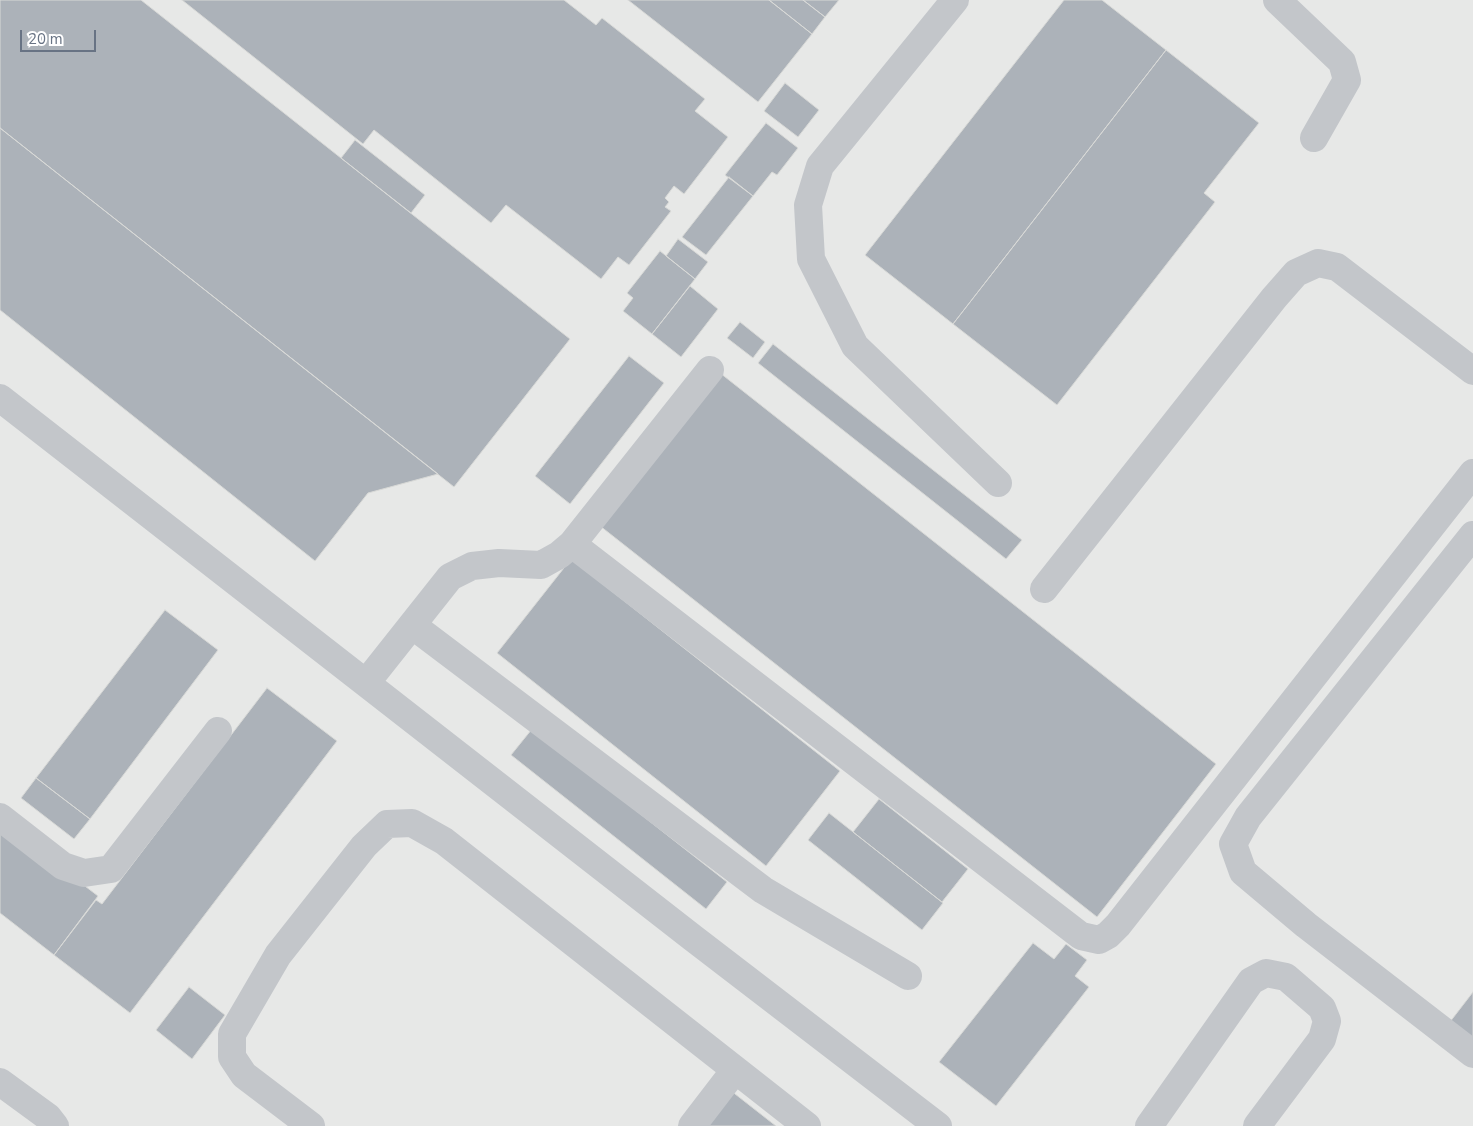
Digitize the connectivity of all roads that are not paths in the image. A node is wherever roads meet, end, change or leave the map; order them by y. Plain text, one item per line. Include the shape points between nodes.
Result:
1 (955, 0) edge
2 (1277, 0) edge
3 (1314, 138) dead end
4 (710, 370) dead end
5 (1473, 371) edge
6 (0, 398) edge
7 (1473, 473) edge
8 (998, 483) dead end
9 (1472, 538) edge
10 (572, 544) junction
11 (1044, 589) dead end
12 (412, 625) junction
13 (366, 683) junction
14 (218, 731) dead end
15 (0, 817) edge
16 (908, 976) dead end
17 (1473, 1054) edge
18 (734, 1070) junction
19 (0, 1082) edge
20 (55, 1126) edge
21 (311, 1126) edge
22 (692, 1126) edge
23 (807, 1126) edge
24 (938, 1126) edge
25 (1149, 1126) edge
26 (1257, 1126) edge

1 - 8 street via 820,166 808,205 811,259 855,346
2 - 3 street via 1342,62 1347,80
4 - 10 street
5 - 11 street via 1337,267 1318,263 1296,273
6 - 13 street
7 - 10 street via 1118,925 1099,940 1081,936
9 - 17 street via 1248,817 1233,844 1243,872
10 - 12 street via 541,565 499,563 472,566 450,577
12 - 13 street
12 - 16 street via 763,890
13 - 24 street
14 - 15 street via 111,869 84,873 63,866
18 - 21 street via 444,841 412,823 387,824 364,846 278,955 232,1034 232,1057 244,1075
18 - 22 street
18 - 23 street
19 - 20 street via 48,1117
25 - 26 street via 1251,981 1266,973 1286,977 1322,1008 1327,1021 1322,1039

